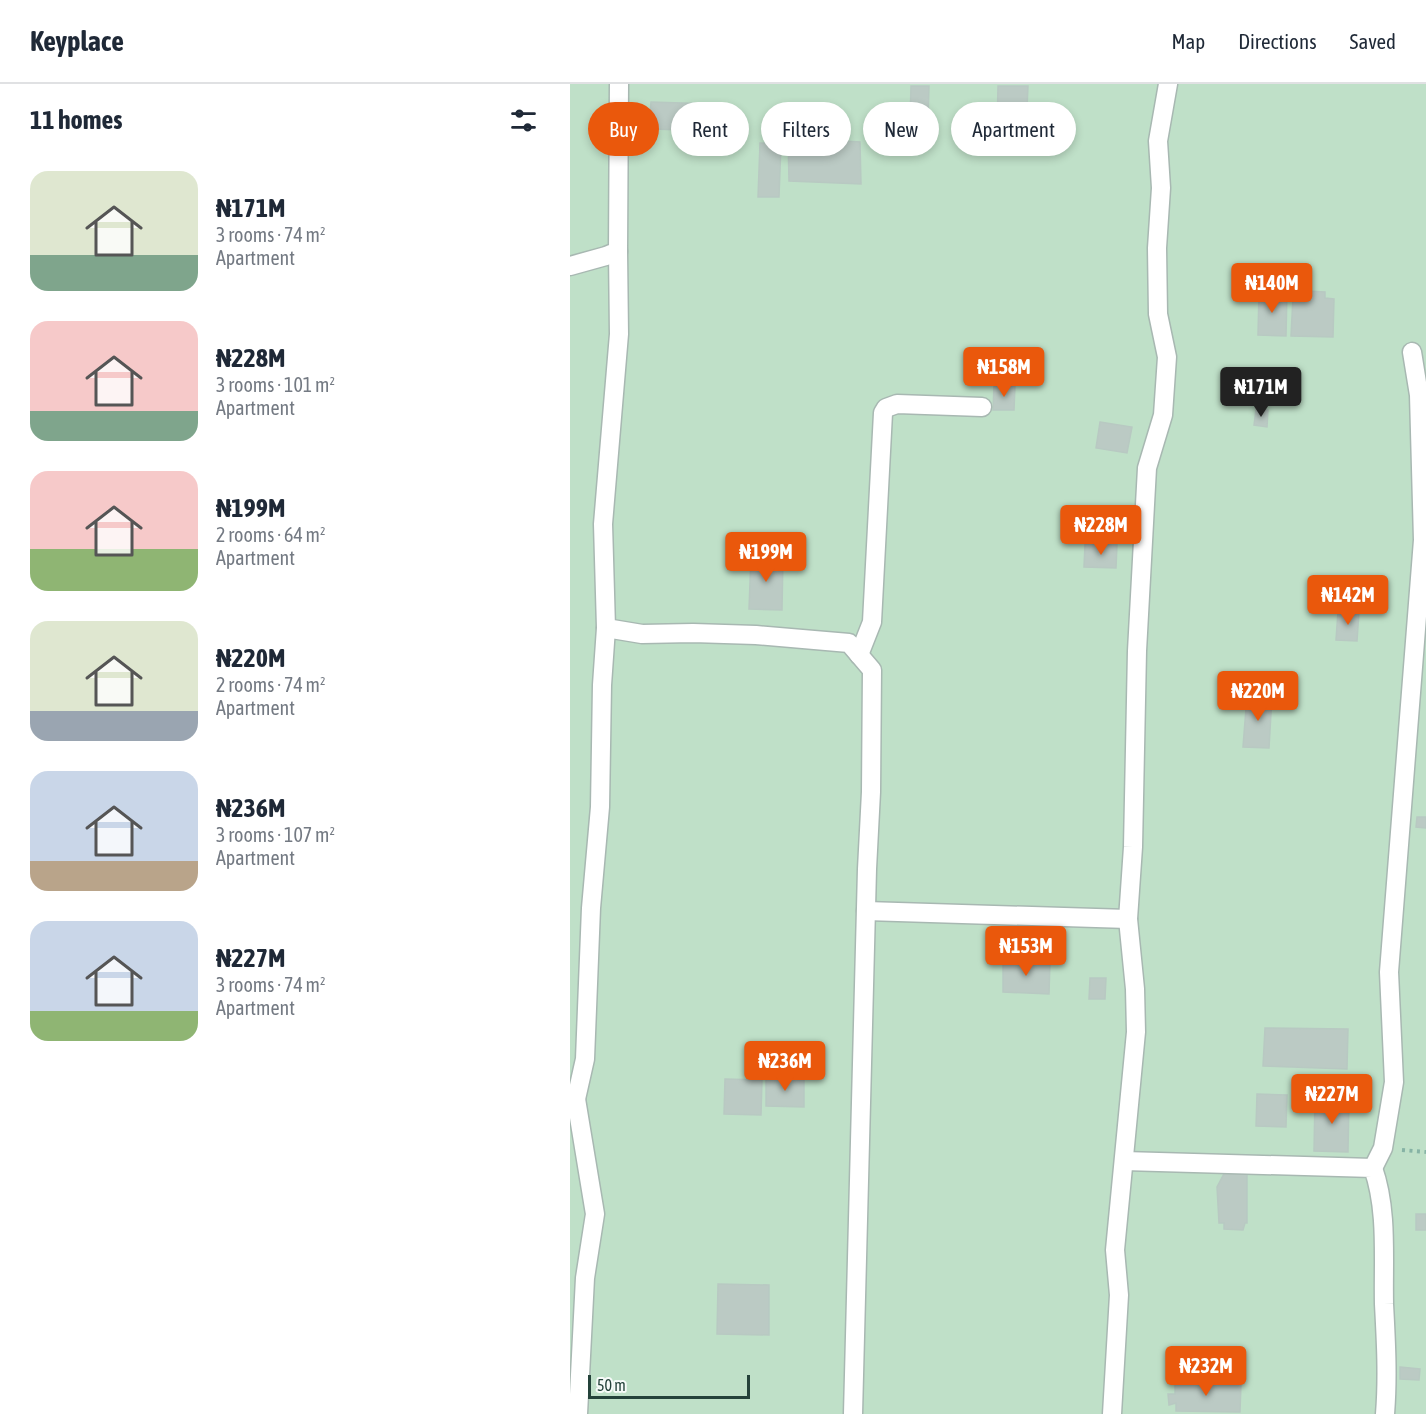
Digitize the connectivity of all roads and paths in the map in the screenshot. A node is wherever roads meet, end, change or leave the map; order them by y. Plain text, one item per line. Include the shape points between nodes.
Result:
1 (620, 84) edge
2 (1168, 84) edge
3 (618, 250) junction
4 (570, 266) edge
5 (1412, 352) dead end
6 (981, 407) dead end
7 (606, 628) junction
8 (860, 655) junction
9 (866, 911) junction
10 (1128, 920) junction
11 (573, 1100) edge
12 (1124, 1161) junction
13 (1373, 1168) junction
14 (576, 1368) edge
15 (578, 1414) edge
16 (853, 1414) edge
17 (1112, 1414) edge
18 (1385, 1414) edge

1 - 3 street
2 - 10 street via 1158,141 1161,188 1157,248 1158,314 1167,357 1163,415 1147,468
3 - 4 street
3 - 7 street via 619,334 603,524
5 - 13 street via 1419,395 1423,540 1389,972 1394,1082 1383,1148
6 - 8 street via 897,404 883,413 872,622
7 - 8 street via 642,634 714,634 849,643
7 - 11 street via 585,1059
8 - 9 street via 872,670
9 - 10 street
9 - 16 street
10 - 12 street via 1136,1032
11 - 14 street via 595,1214
12 - 13 street
12 - 17 street via 1115,1250 1119,1295
13 - 18 street via 1384,1245 1388,1365
14 - 15 street

